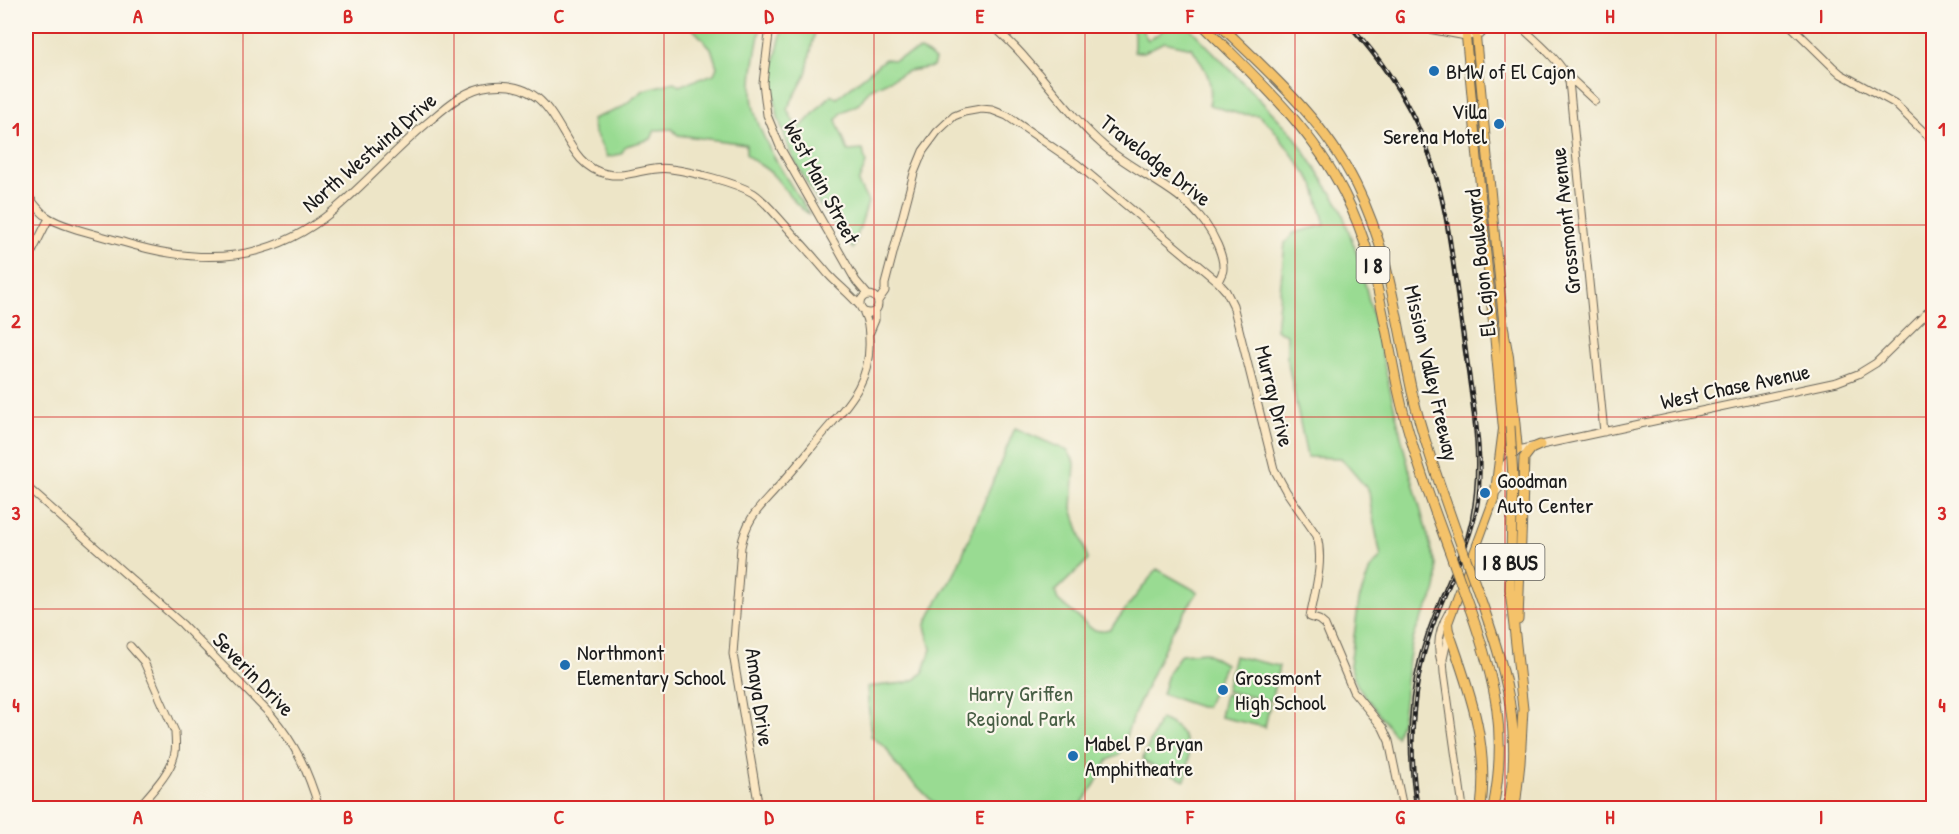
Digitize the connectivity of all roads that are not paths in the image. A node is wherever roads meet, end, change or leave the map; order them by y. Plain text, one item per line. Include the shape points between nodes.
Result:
1 (770, 26) edge
2 (993, 26) edge
3 (1204, 26) edge
4 (1221, 26) edge
5 (1413, 26) edge
6 (1465, 26) edge
7 (1488, 26) edge
8 (1520, 26) edge
9 (1791, 26) edge
10 (1475, 30) edge
11 (1466, 36) junction
12 (1567, 75) junction
13 (1595, 101) dead end
14 (1934, 142) edge
15 (26, 193) edge
16 (49, 218) junction
17 (26, 264) edge
18 (856, 281) junction
19 (1218, 282) junction
20 (847, 292) junction
21 (869, 297) junction
22 (1934, 306) edge
23 (862, 309) junction
24 (875, 312) junction
25 (1504, 330) junction
26 (869, 334) junction
27 (1506, 428) junction
28 (1604, 432) junction
29 (1540, 445) junction
30 (1518, 450) junction
31 (1500, 464) junction
32 (1517, 480) junction
33 (26, 486) edge
34 (1497, 491) junction
35 (1454, 607) junction
36 (1449, 632) junction
37 (130, 646) dead end
38 (1444, 673) junction
39 (138, 808) edge
40 (319, 808) edge
41 (759, 808) edge
42 (1402, 808) edge
43 (1463, 808) edge
44 (1481, 808) edge
45 (1493, 808) edge
46 (1508, 808) edge
47 (1515, 808) edge

1 - 18 street, West Main Street via 763,75 767,115 781,149
2 - 19 street, Travelodge Drive via 1098,141 1195,210 1220,252 1224,267
3 - 45 highway, Mission Valley Freeway / I 8, bridge via 1301,128 1329,166 1372,262 1405,421 1489,664 1501,756
4 - 46 highway, Mission Valley Freeway / I 8, bridge via 1311,117 1356,185 1385,257 1418,417 1502,660 1514,746
5 - 11 street
6 - 11 main road, El Cajon Boulevard / I 8 BUS
7 - 10 street via 1481,34
8 - 12 street
9 - 14 street via 1841,74 1894,103
10 - 11 street
10 - 25 main road, El Cajon Boulevard / I 8 BUS
11 - 27 main road, El Cajon Boulevard / I 8 BUS
12 - 13 street
12 - 28 street, Grossmont Avenue
15 - 16 street, North Westwind Drive
16 - 17 street
16 - 20 street, North Westwind Drive via 175,255 228,256 271,246 334,210 454,101 477,89 517,88 552,112 579,157 607,175 668,168 747,190 766,204
18 - 20 street
18 - 21 street, West Main Street
19 - 21 street, Murray Drive via 1077,164 1012,118 981,109 954,116 936,132 920,158 885,291
19 - 42 street, Murray Drive via 1233,305 1274,469 1317,536 1319,568 1310,617 1325,625 1353,691 1383,728 1396,767
20 - 21 street
20 - 23 street
21 - 23 street
21 - 24 street via 878,307
22 - 28 street, West Chase Avenue via 1876,363 1858,374 1837,382
23 - 24 street
23 - 26 street
24 - 26 street
25 - 27 highway, I 8 BUS
25 - 30 main road, El Cajon Boulevard
26 - 41 street, Amaya Drive via 869,358 854,397 749,519 741,547 733,654
27 - 30 main road via 1509,445
27 - 31 main road, El Cajon Boulevard / I 8 BUS
27 - 32 highway, I 8 BUS, bridge
28 - 29 street, West Chase Avenue
29 - 30 street, West Chase Avenue
29 - 32 highway via 1524,458
30 - 31 main road via 1509,452
30 - 32 highway
30 - 34 street, El Cajon Boulevard via 1506,464 1502,486
31 - 34 main road, El Cajon Boulevard / I 8 BUS
32 - 47 highway, I 8 BUS via 1510,581 1522,725
33 - 40 street, Severin Drive via 191,634 284,732 301,758
34 - 35 main road, El Cajon Boulevard / I 8 BUS
35 - 36 main road, El Cajon Boulevard / I 8 BUS
35 - 38 street, El Cajon Boulevard via 1444,621 1440,638
36 - 38 street, El Cajon Boulevard
36 - 44 highway, I 8 BUS via 1478,721 1483,755
37 - 39 street via 145,665 175,732 176,748 171,764
38 - 43 street, El Cajon Boulevard

